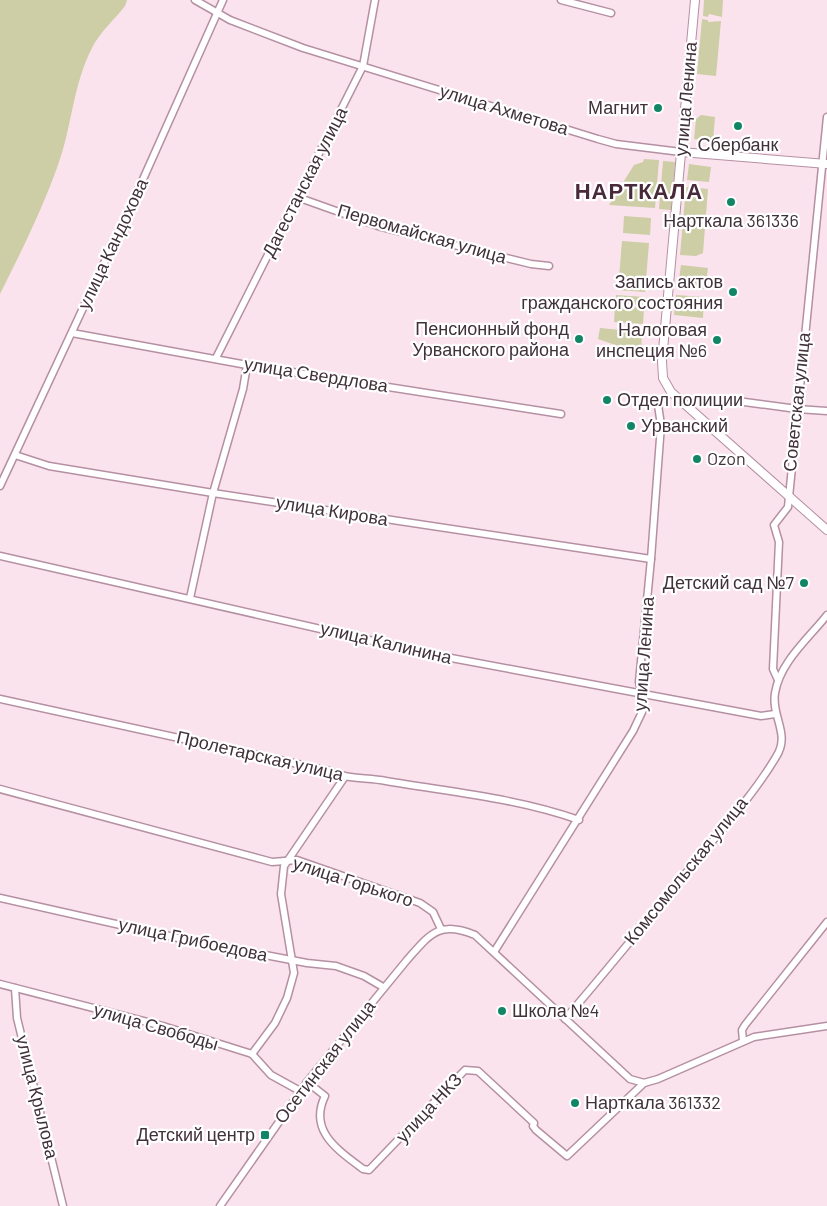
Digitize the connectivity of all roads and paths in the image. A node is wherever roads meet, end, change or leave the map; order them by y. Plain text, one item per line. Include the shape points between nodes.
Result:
1 (195, 0) edge
2 (223, 0) edge
3 (375, 0) edge
4 (561, 0) edge
5 (695, 0) edge
6 (218, 12) junction
7 (611, 13) dead end
8 (363, 66) junction
9 (827, 117) edge
10 (681, 152) junction
11 (825, 164) edge
12 (297, 197) junction
13 (549, 266) dead end
14 (72, 333) junction
15 (216, 358) junction
16 (247, 365) junction
17 (737, 402) dead end
18 (658, 405) dead end
19 (797, 409) junction
20 (827, 410) edge
21 (561, 414) dead end
22 (15, 455) junction
23 (0, 486) edge
24 (213, 493) junction
25 (788, 496) junction
26 (827, 530) edge
27 (0, 556) edge
28 (652, 559) junction
29 (190, 598) junction
30 (827, 615) edge
31 (778, 680) junction
32 (643, 694) junction
33 (0, 699) edge
34 (775, 714) junction
35 (344, 778) junction
36 (0, 789) edge
37 (579, 820) junction
38 (287, 860) junction
39 (0, 898) edge
40 (827, 922) edge
41 (441, 929) junction
42 (494, 952) junction
43 (293, 961) junction
44 (0, 984) edge
45 (383, 987) junction
46 (15, 988) junction
47 (565, 1019) junction
48 (827, 1026) edge
49 (743, 1041) junction
50 (252, 1054) junction
51 (306, 1082) junction
52 (644, 1083) junction
53 (300, 1091) junction
54 (63, 1206) edge
55 (220, 1206) edge

1 - 6 street, улица Ахметова
2 - 6 street, улица Кандохова
3 - 8 street, Дагестанская улица
4 - 7 street
5 - 10 street, улица Ленина
6 - 8 street, улица Ахметова via 259,32
6 - 14 street, улица Кандохова
8 - 10 street, улица Ахметова via 616,144
8 - 12 street, Дагестанская улица
9 - 11 street, Советская улица
10 - 11 street, улица Ахметова
10 - 25 street, улица Ленина via 663,378 671,392
11 - 19 street, Советская улица
12 - 13 street, Первомайская улица via 382,226
12 - 15 street, Дагестанская улица
14 - 15 street, улица Свердлова
14 - 22 street, улица Кандохова
15 - 16 street, улица Свердлова
16 - 21 street, улица Свердлова
16 - 24 street via 243,390
17 - 19 street
18 - 28 street, улица Ленина via 661,424
19 - 20 street
19 - 25 street, Советская улица
22 - 23 street, улица Кандохова
22 - 24 street, улица Кирова via 49,466
24 - 28 street, улица Кирова
24 - 29 street
25 - 26 street
25 - 31 street, Советская улица via 788,507 774,525 779,542 773,669
27 - 29 street, улица Калинина
28 - 32 street, улица Ленина via 639,682
29 - 32 street, улица Калинина via 435,655
30 - 31 street
31 - 34 street
32 - 34 street, улица Калинина via 761,716
32 - 37 street, улица Ленина via 640,717
33 - 35 street, Пролетарская улица via 330,771
34 - 47 street, Комсомольская улица via 783,734 776,758 717,836
35 - 37 street, Пролетарская улица via 375,779 465,793
35 - 38 street
36 - 38 street, улица Горького via 272,862
37 - 42 street, улица Ленина
38 - 41 street, улица Горького via 297,860 420,903 433,912
38 - 43 street via 282,894
39 - 43 street, улица Грибоедова
40 - 49 street via 745,1024
41 - 42 street via 458,929 475,935
41 - 45 street, Осетинская улица via 424,940
42 - 47 street
43 - 45 street, улица Грибоедова via 347,970
43 - 50 street via 294,973 287,998 275,1023
44 - 46 street, улица Свободы
45 - 51 street, Осетинская улица
46 - 50 street, улица Свободы via 163,1026
46 - 54 street, улица Крылова via 17,1018
47 - 52 street via 630,1078
48 - 49 street via 767,1033
49 - 52 street
50 - 53 street via 271,1075
51 - 52 street, улица НКЗ via 325,1096 319,1109 319,1119 334,1146 363,1169 369,1170 465,1070 478,1071 566,1156
51 - 53 street, Осетинская улица
53 - 55 street, Осетинская улица

